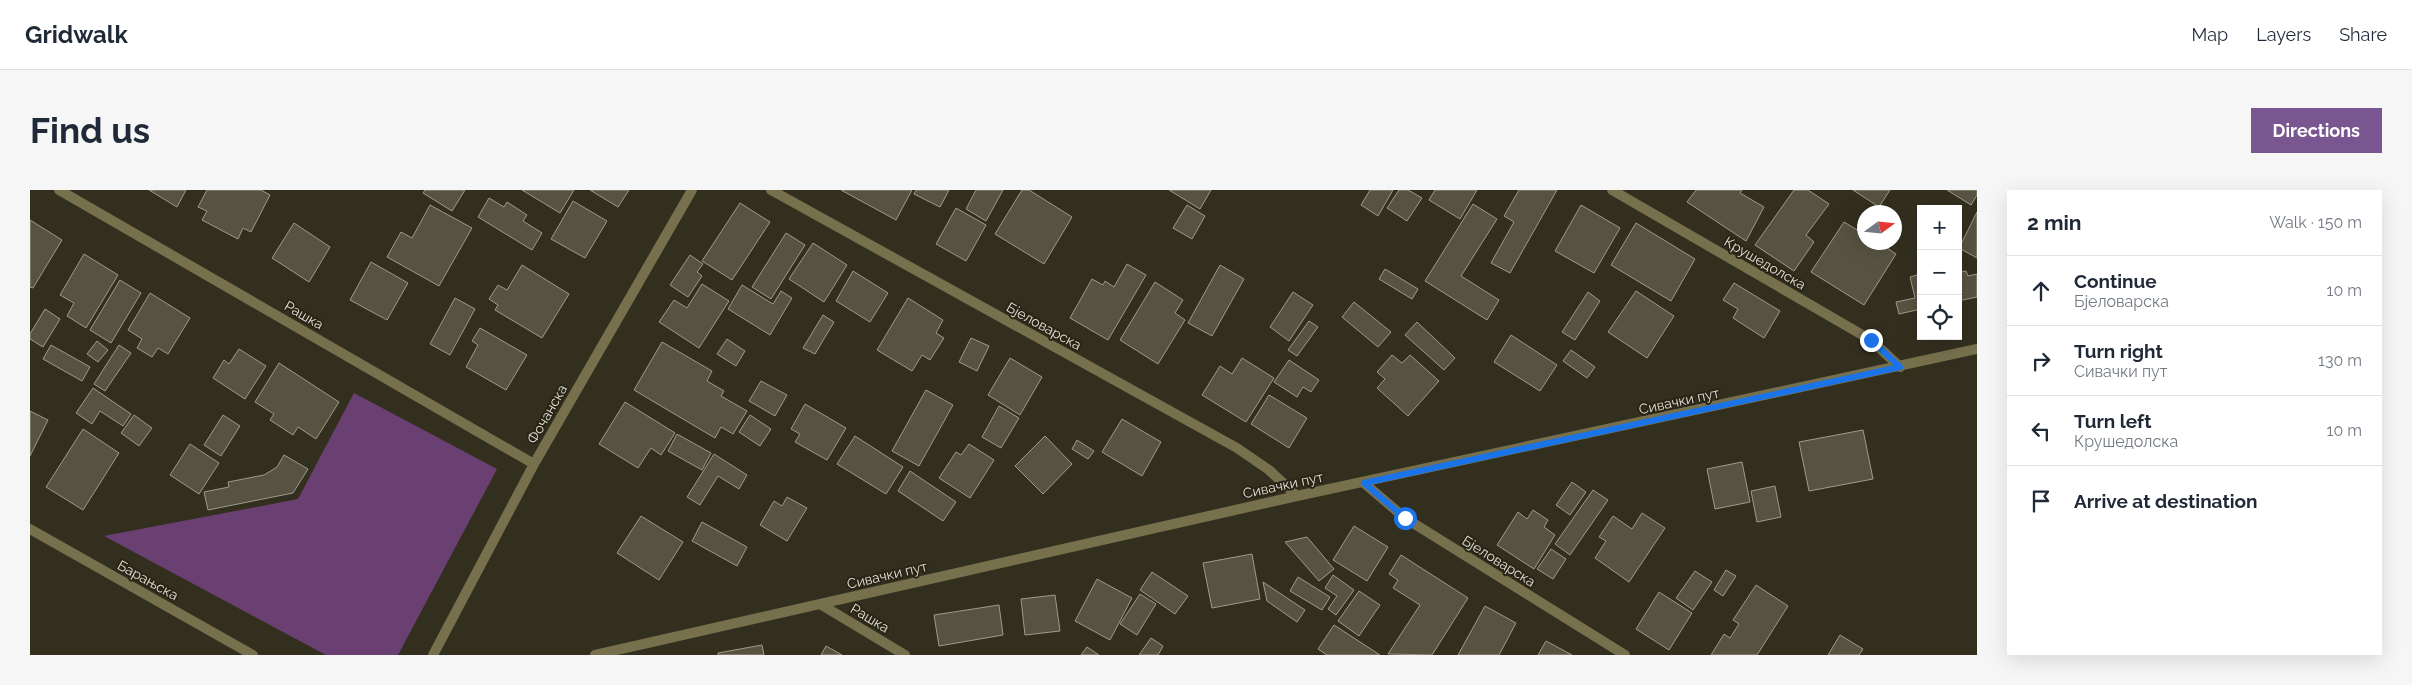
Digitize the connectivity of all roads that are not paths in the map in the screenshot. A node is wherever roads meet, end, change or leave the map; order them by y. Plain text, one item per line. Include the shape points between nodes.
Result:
1 (59, 190) edge
2 (692, 190) edge
3 (771, 190) edge
4 (1612, 190) edge
5 (1977, 349) edge
6 (1900, 367) junction
7 (534, 464) junction
8 (1364, 483) junction
9 (1297, 496) junction
10 (30, 529) edge
11 (820, 604) junction
12 (253, 655) edge
13 (433, 655) edge
14 (595, 655) edge
15 (905, 655) edge
16 (1625, 655) edge

1 - 7 street, Рашка
2 - 7 street, Фочанска
3 - 9 street, Бјеловарска via 1237,448
4 - 6 street, Крушедолска via 1871,340
5 - 6 street, Сивачки пут
6 - 8 street, Сивачки пут
7 - 13 street, Фочанска
8 - 9 street, Сивачки пут
8 - 16 street, Бјеловарска via 1405,518
9 - 11 street, Сивачки пут
10 - 12 street, Барањска
11 - 14 street, Сивачки пут
11 - 15 street, Рашка

